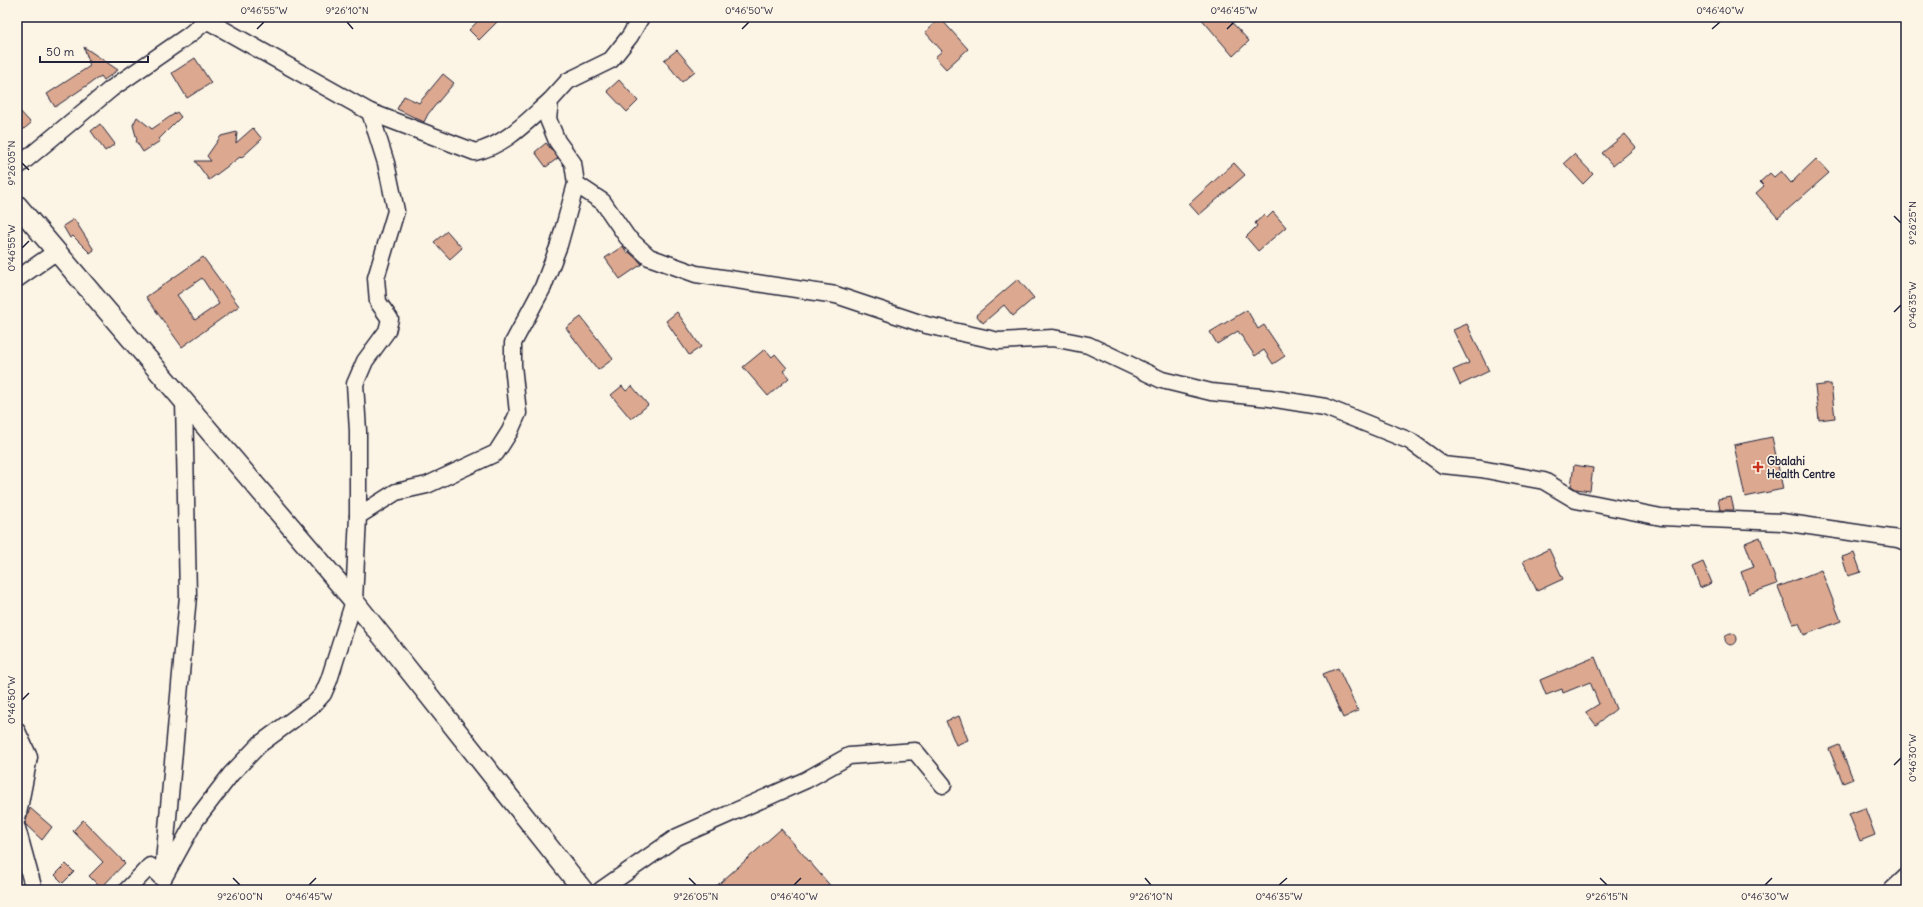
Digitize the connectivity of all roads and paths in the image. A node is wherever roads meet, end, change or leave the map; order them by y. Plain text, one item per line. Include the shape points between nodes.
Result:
1 (641, 17) edge
2 (207, 18) edge
3 (550, 101) junction
4 (370, 112) junction
5 (17, 167) edge
6 (576, 184) junction
7 (17, 205) edge
8 (57, 251) junction
9 (17, 279) edge
10 (184, 400) junction
11 (358, 516) junction
12 (1906, 542) edge
13 (354, 601) junction
14 (17, 733) edge
15 (943, 785) dead end
16 (17, 819) edge
17 (17, 828) edge
18 (1906, 877) edge
19 (163, 879) junction
20 (34, 890) edge
21 (127, 890) edge
22 (583, 890) edge
23 (601, 890) edge
24 (1892, 890) edge

1 - 3 street via 630,36 610,60 568,80
2 - 4 street
2 - 5 street via 111,89
3 - 4 street via 512,134 490,149 475,152
3 - 6 street via 548,119 558,141 573,163
4 - 11 street via 386,163 396,211 376,278 378,302 390,319 387,331 365,361 355,384
6 - 11 street via 559,245 543,288 513,343 518,413 496,453 426,485 396,492
6 - 12 street via 603,202 627,237 649,257 696,274 836,295 926,325 999,341 1054,338 1088,345 1162,380 1211,392 1325,407 1410,441 1444,465 1544,481 1576,500 1662,517 1782,522
7 - 8 street
8 - 9 street
8 - 10 street
10 - 13 street
10 - 19 street via 188,596
11 - 13 street
13 - 19 street via 323,694 314,704 260,744 231,774 195,821
13 - 22 street
14 - 16 street via 29,757
15 - 23 street via 915,751 849,756 806,780 677,836
17 - 20 street
18 - 24 street
19 - 21 street via 150,866

